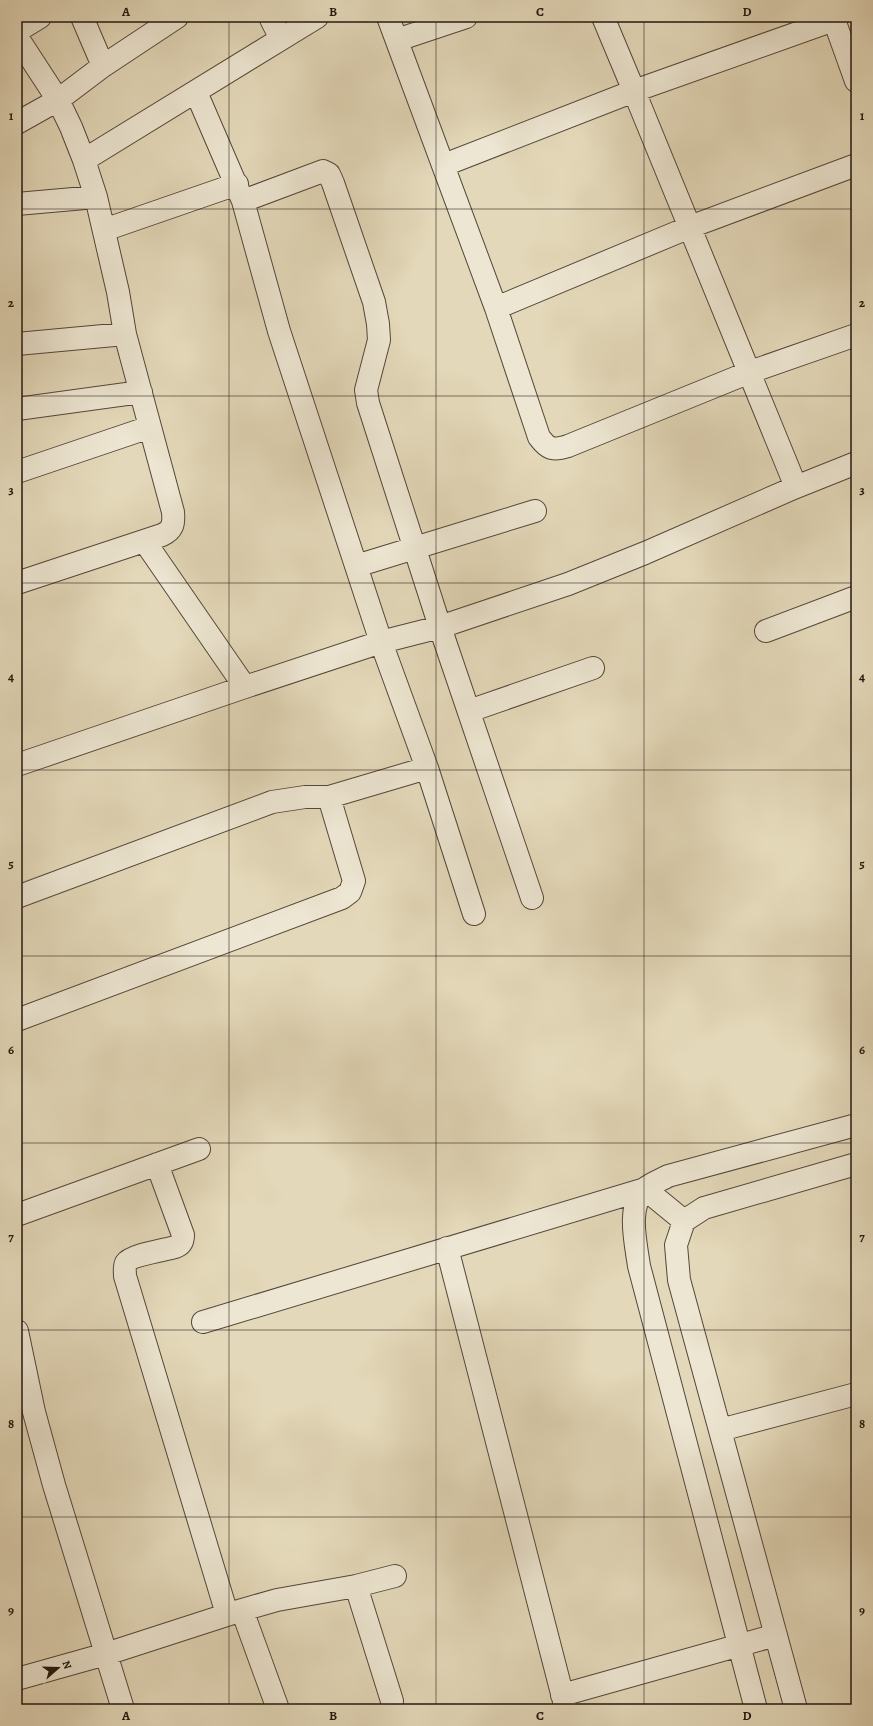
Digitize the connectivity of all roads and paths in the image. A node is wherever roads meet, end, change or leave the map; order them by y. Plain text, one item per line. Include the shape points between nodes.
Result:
1 (40, 17) edge
2 (82, 17) edge
3 (176, 17) edge
4 (270, 17) edge
5 (317, 17) edge
6 (388, 17) edge
7 (466, 17) edge
8 (603, 17) edge
9 (833, 18) edge
10 (17, 31) edge
11 (17, 37) edge
12 (282, 39) junction
13 (397, 40) junction
14 (104, 66) junction
15 (856, 81) edge
16 (196, 92) junction
17 (634, 92) junction
18 (58, 100) junction
19 (17, 123) edge
20 (84, 160) junction
21 (856, 165) edge
22 (444, 166) junction
23 (240, 192) junction
24 (96, 197) junction
25 (17, 204) edge
26 (690, 227) junction
27 (104, 230) junction
28 (496, 308) junction
29 (125, 334) junction
30 (856, 335) edge
31 (17, 344) edge
32 (750, 372) junction
33 (141, 392) junction
34 (17, 408) edge
35 (150, 427) junction
36 (856, 463) edge
37 (17, 472) edge
38 (796, 487) junction
39 (535, 511) dead end
40 (145, 542) junction
41 (414, 548) junction
42 (356, 566) junction
43 (17, 583) edge
44 (856, 597) edge
45 (440, 627) junction
46 (766, 631) dead end
47 (381, 642) junction
48 (593, 668) dead end
49 (245, 687) junction
50 (469, 711) junction
51 (17, 765) edge
52 (427, 768) junction
53 (329, 797) junction
54 (17, 897) edge
55 (532, 898) dead end
56 (474, 914) dead end
57 (17, 1020) edge
58 (856, 1126) edge
59 (199, 1149) dead end
60 (157, 1164) junction
61 (856, 1164) edge
62 (646, 1189) junction
63 (17, 1215) edge
64 (684, 1221) junction
65 (447, 1248) junction
66 (203, 1322) dead end
67 (17, 1331) edge
68 (856, 1394) edge
69 (25, 1414) edge
70 (720, 1430) junction
71 (395, 1576) dead end
72 (356, 1586) junction
73 (234, 1612) junction
74 (776, 1635) junction
75 (738, 1646) junction
76 (106, 1654) junction
77 (17, 1679) edge
78 (392, 1701) dead end
79 (564, 1702) edge
80 (124, 1709) edge
81 (278, 1709) edge
82 (756, 1709) edge
83 (796, 1709) edge

1 - 10 street
2 - 14 street
3 - 14 street
4 - 12 street
5 - 12 street
6 - 13 street
7 - 13 street
8 - 17 street
9 - 15 street
9 - 17 street
11 - 18 street
12 - 16 street
13 - 22 street
14 - 18 street
16 - 20 street
16 - 23 street
17 - 22 street
17 - 26 street
18 - 19 street
18 - 20 street
20 - 24 street
21 - 26 street
22 - 28 street
23 - 27 street
23 - 41 street via 323,171 329,174 374,302 379,340 366,390 368,404
23 - 42 street via 279,331
24 - 25 street
24 - 27 street
26 - 28 street
26 - 32 street
27 - 29 street
28 - 32 street via 539,437 547,447 558,450
29 - 31 street
29 - 33 street
30 - 32 street
32 - 38 street
33 - 34 street
33 - 35 street
35 - 37 street
35 - 40 street via 174,524 169,532
36 - 38 street
38 - 45 street via 582,578
39 - 41 street
40 - 43 street
40 - 49 street
41 - 42 street
41 - 45 street
42 - 47 street
44 - 46 street
45 - 47 street
45 - 50 street
47 - 49 street
47 - 52 street
48 - 50 street
49 - 51 street
50 - 55 street
52 - 53 street
52 - 56 street
53 - 54 street via 272,802
53 - 57 street via 354,881 350,892 342,898
58 - 62 street via 668,1176
59 - 60 street
60 - 63 street
60 - 73 street via 183,1240 175,1247 133,1258 125,1267 126,1276
61 - 64 street via 704,1208
62 - 64 street
62 - 65 street
62 - 75 street via 634,1207 640,1266
64 - 70 street via 676,1246 679,1280
65 - 66 street
65 - 79 street
67 - 69 street
68 - 70 street
69 - 76 street via 54,1485
70 - 74 street
71 - 72 street
72 - 73 street via 277,1600
72 - 78 street
73 - 76 street
73 - 81 street
74 - 75 street
74 - 83 street
75 - 79 street
75 - 82 street
76 - 77 street
76 - 80 street

